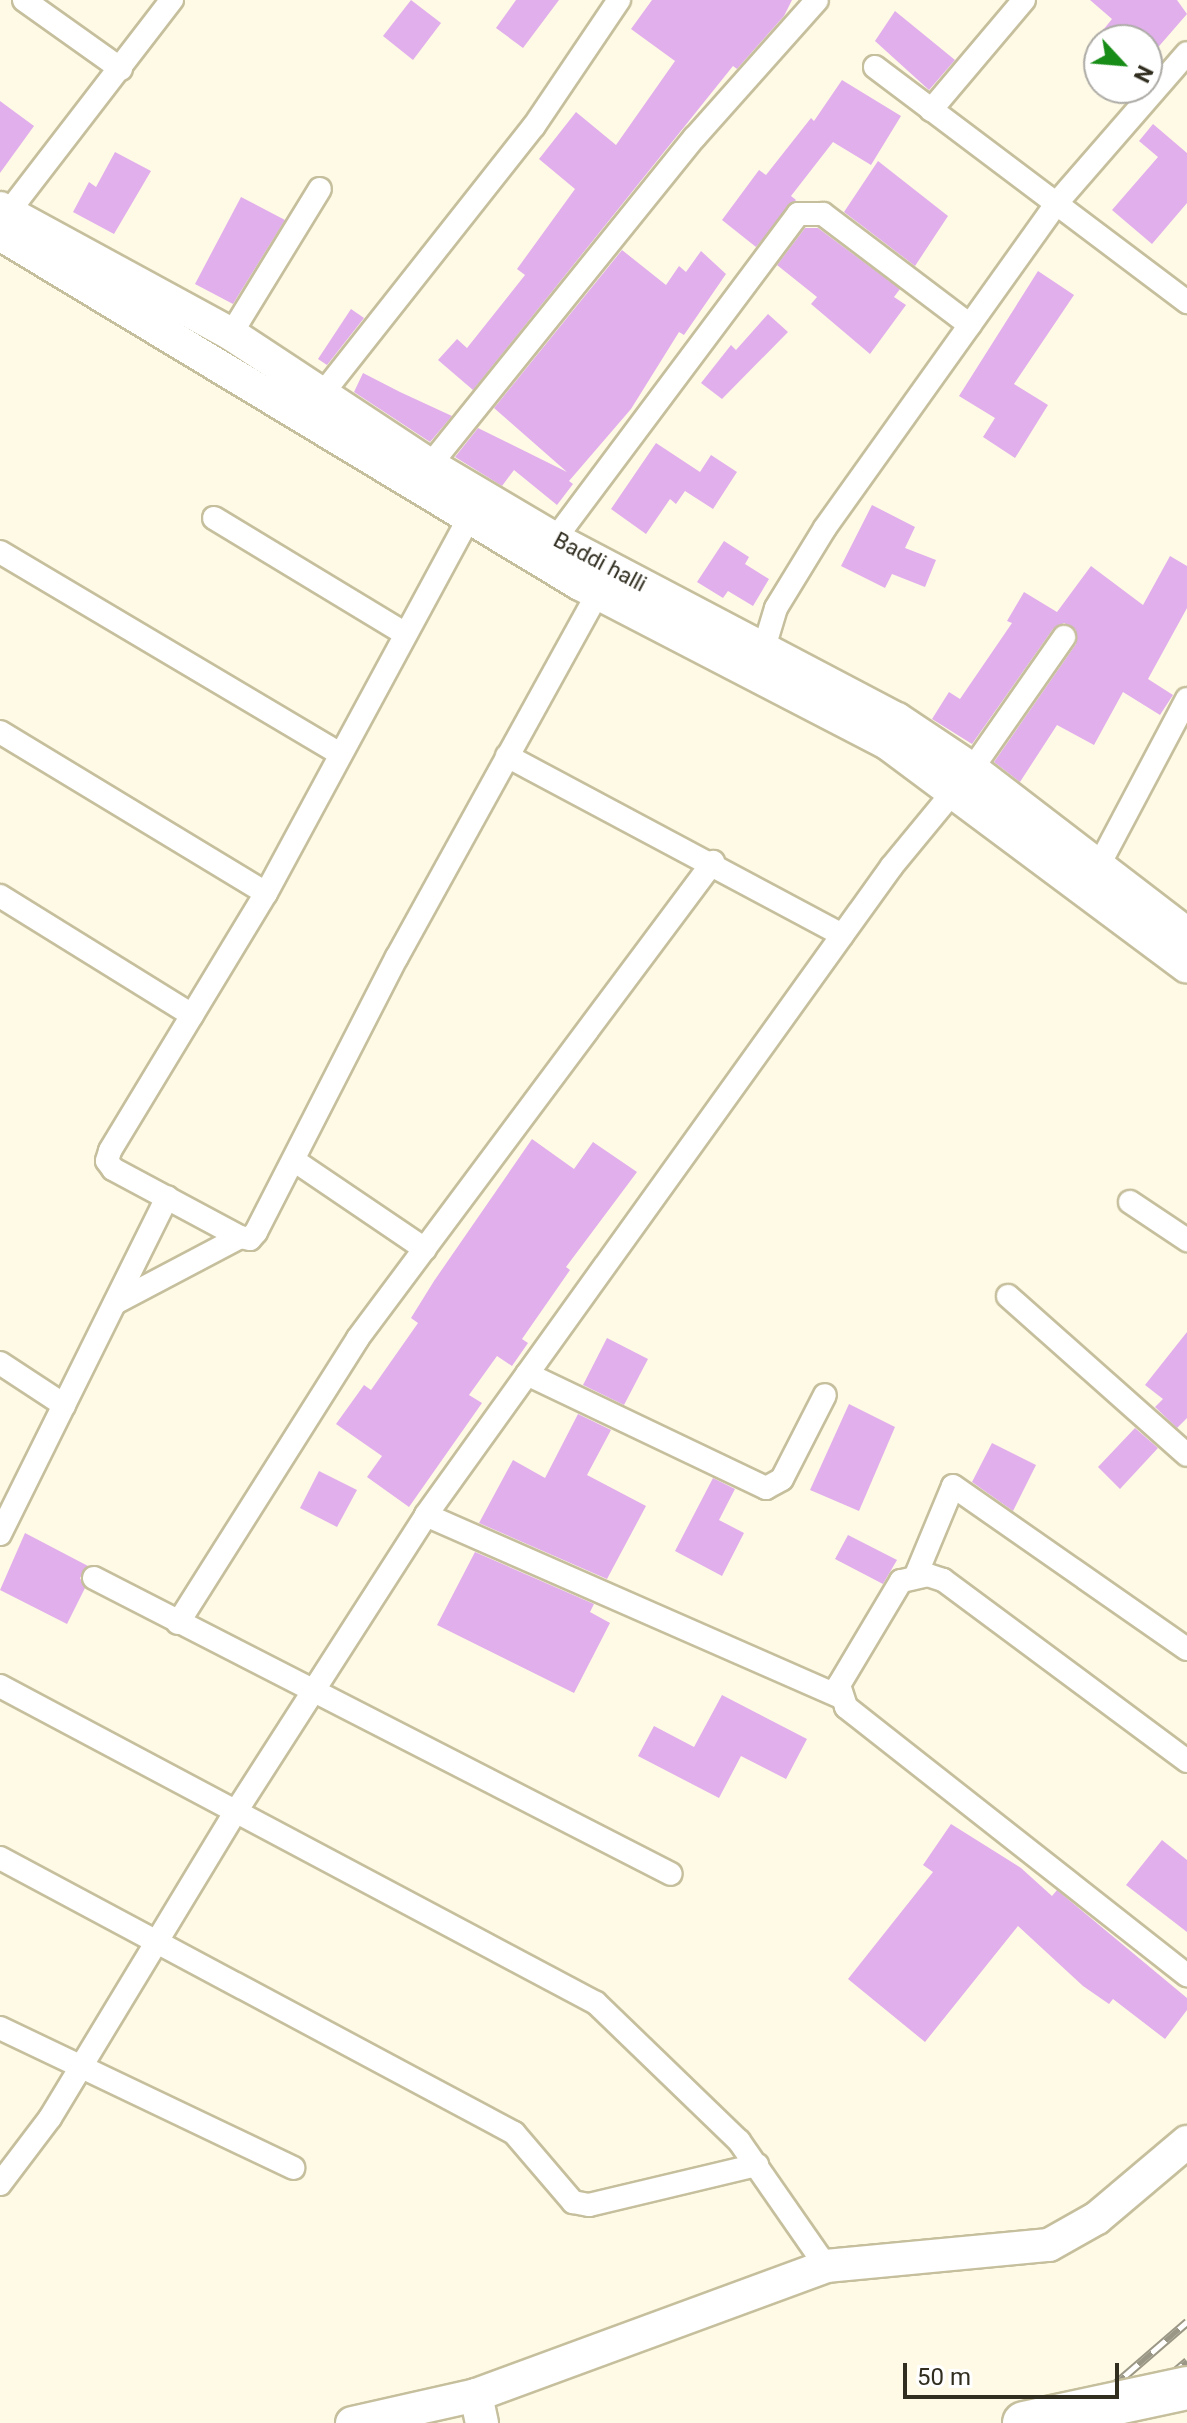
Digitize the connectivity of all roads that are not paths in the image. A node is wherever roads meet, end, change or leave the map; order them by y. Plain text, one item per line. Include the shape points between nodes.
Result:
1 (24, 0) edge
2 (172, 0) edge
3 (619, 0) edge
4 (817, 0) edge
5 (1024, 0) edge
6 (1186, 55) edge
7 (875, 67) dead end
8 (121, 69) junction
9 (931, 110) junction
10 (320, 189) dead end
11 (1055, 205) junction
12 (2, 219) edge
13 (1187, 302) edge
14 (970, 325) junction
15 (231, 334) junction
16 (323, 393) junction
17 (430, 465) junction
18 (475, 507) junction
19 (214, 518) dead end
20 (555, 539) junction
21 (0, 552) edge
22 (598, 593) junction
23 (404, 633) junction
24 (1064, 637) dead end
25 (761, 659) junction
26 (1184, 713) edge
27 (0, 732) edge
28 (338, 753) junction
29 (507, 756) junction
30 (963, 779) junction
31 (713, 862) junction
32 (1098, 867) junction
33 (266, 893) junction
34 (0, 896) edge
35 (1187, 934) edge
36 (842, 935) junction
37 (1187, 967) edge
38 (192, 1015) junction
39 (295, 1161) junction
40 (167, 1197) junction
41 (1130, 1202) dead end
42 (240, 1237) junction
43 (1187, 1240) edge
44 (425, 1249) junction
45 (1008, 1296) dead end
46 (115, 1303) junction
47 (0, 1363) edge
48 (527, 1374) junction
49 (825, 1395) dead end
50 (64, 1405) junction
51 (1187, 1455) edge
52 (426, 1515) junction
53 (0, 1534) edge
54 (916, 1575) junction
55 (94, 1578) dead end
56 (178, 1623) junction
57 (1187, 1649) edge
58 (0, 1686) edge
59 (311, 1693) junction
60 (839, 1696) junction
61 (1187, 1761) edge
62 (235, 1813) junction
63 (0, 1858) edge
64 (671, 1874) dead end
65 (156, 1944) junction
66 (1187, 1975) edge
67 (0, 2028) edge
68 (80, 2068) junction
69 (1187, 2142) edge
70 (757, 2165) junction
71 (293, 2168) dead end
72 (0, 2184) edge
73 (826, 2266) junction
74 (1187, 2388) edge
75 (479, 2409) edge
76 (352, 2423) edge
77 (1024, 2423) edge

1 - 8 street
2 - 8 street
3 - 16 street via 534,126
4 - 17 street via 695,137
5 - 9 street
6 - 11 street
7 - 9 street
8 - 12 street
9 - 11 street
10 - 15 street
11 - 13 street
11 - 14 street
12 - 15 street, Baddi halli
12 - 18 street
14 - 20 street via 823,214 798,214
14 - 25 street via 825,528 776,608
15 - 16 street, Baddi halli
16 - 17 street, Baddi halli
17 - 18 street, Baddi halli
18 - 20 street, Baddi halli
18 - 22 street
18 - 23 street
19 - 23 street
20 - 25 street, Baddi halli
21 - 28 street
22 - 25 street
22 - 29 street
23 - 28 street
24 - 30 street
25 - 30 street, Baddi halli via 897,719
26 - 32 street
27 - 33 street
28 - 33 street
29 - 31 street
29 - 39 street via 397,957
30 - 32 street, Baddi halli
30 - 36 street
30 - 37 street
31 - 36 street
31 - 44 street
32 - 35 street, Baddi halli
33 - 38 street
34 - 38 street
36 - 48 street
38 - 40 street via 107,1161
39 - 42 street via 256,1232 250,1239
39 - 44 street
40 - 42 street
40 - 46 street
41 - 43 street
42 - 46 street
44 - 56 street via 358,1338
45 - 51 street
46 - 50 street
47 - 50 street
48 - 49 street via 766,1488 782,1479
48 - 52 street
50 - 53 street
52 - 59 street
52 - 60 street
54 - 57 street via 953,1486
54 - 60 street via 901,1581 839,1685
54 - 61 street via 943,1580
55 - 56 street
56 - 59 street
58 - 62 street
59 - 62 street
59 - 64 street
60 - 66 street via 846,1707
62 - 65 street
62 - 70 street via 596,2003 659,2059
63 - 65 street
65 - 68 street
65 - 70 street via 514,2133 573,2202 589,2205
67 - 68 street
68 - 71 street
68 - 72 street
69 - 73 street via 1097,2218 1049,2245
70 - 73 street
73 - 75 street
74 - 77 highway, bridge
75 - 76 street

